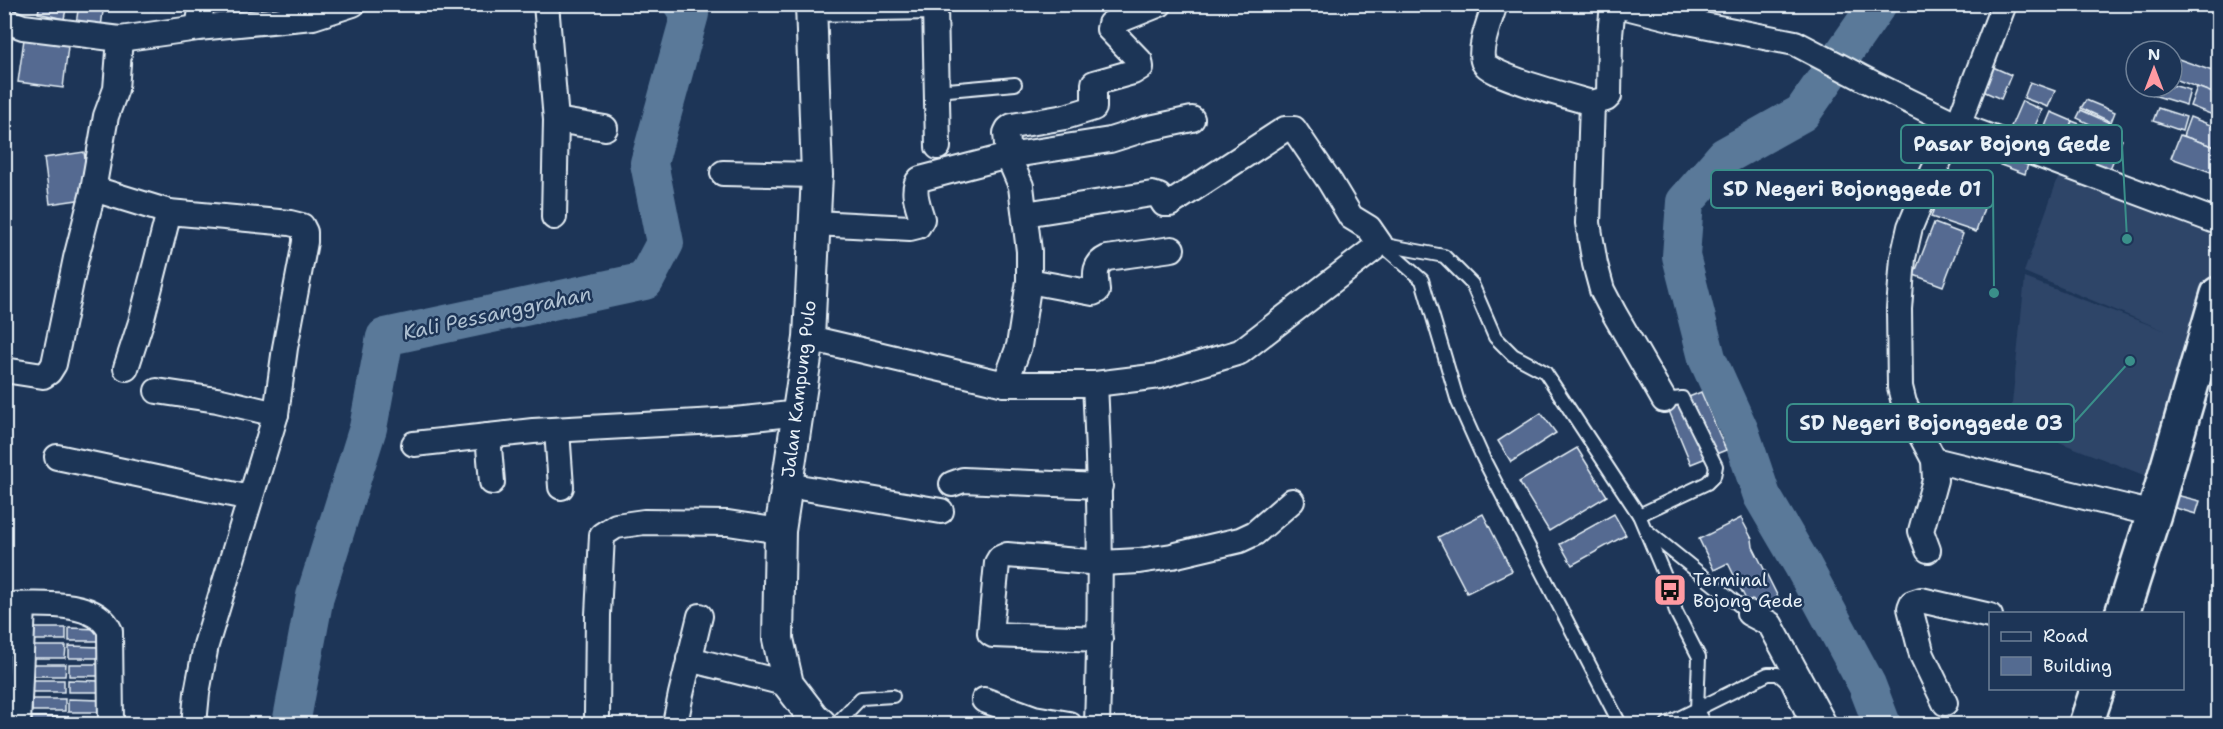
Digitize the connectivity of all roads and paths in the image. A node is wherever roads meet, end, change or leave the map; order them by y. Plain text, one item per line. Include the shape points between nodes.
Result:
1 (202, 4) edge
2 (353, 4) edge
3 (546, 4) edge
4 (1160, 4) edge
5 (1495, 4) edge
6 (1613, 4) edge
7 (2004, 4) edge
8 (935, 6) edge
9 (811, 7) edge
10 (314, 11) edge
11 (18, 17) edge
12 (198, 28) junction
13 (120, 39) junction
14 (1015, 84) dead end
15 (936, 91) junction
16 (1592, 103) junction
17 (1192, 119) dead end
18 (556, 120) junction
19 (1958, 125) junction
20 (605, 128) dead end
21 (938, 147) dead end
22 (1008, 156) junction
23 (723, 173) dead end
24 (817, 175) junction
25 (94, 189) junction
26 (169, 212) junction
27 (1025, 214) junction
28 (554, 217) dead end
29 (814, 222) junction
30 (2218, 222) edge
31 (1380, 244) junction
32 (1172, 249) dead end
33 (1029, 281) junction
34 (2218, 294) edge
35 (809, 338) junction
36 (126, 368) dead end
37 (4, 370) edge
38 (1005, 384) junction
39 (1095, 384) junction
40 (157, 391) dead end
41 (1664, 400) joint
42 (799, 413) junction
43 (276, 414) junction
44 (557, 430) junction
45 (488, 436) junction
46 (414, 444) dead end
47 (57, 457) dead end
48 (1934, 460) junction
49 (492, 482) dead end
50 (952, 484) dead end
51 (787, 485) junction
52 (1100, 486) junction
53 (561, 487) dead end
54 (250, 498) junction
55 (1292, 501) dead end
56 (941, 511) dead end
57 (2154, 514) junction
58 (1639, 515) junction
59 (780, 531) junction
60 (1646, 531) junction
61 (1928, 550) dead end
62 (1101, 563) junction
63 (14, 605) edge
64 (2123, 612) edge
65 (1749, 613) joint
66 (700, 616) dead end
67 (1989, 616) edge
68 (1100, 639) junction
69 (689, 659) junction
70 (788, 684) junction
71 (2097, 690) edge
72 (892, 696) dead end
73 (984, 700) dead end
74 (1946, 703) dead end
75 (1697, 710) junction
76 (597, 715) dead end
77 (18, 724) edge
78 (111, 724) edge
79 (194, 724) edge
80 (675, 724) edge
81 (821, 724) edge
82 (836, 724) edge
83 (1069, 724) edge
84 (1097, 724) edge
85 (1620, 724) edge
86 (1667, 724) edge
87 (1704, 724) edge
88 (1808, 724) edge
89 (1824, 724) edge
90 (2086, 724) edge

1 - 12 street
2 - 10 street
3 - 18 street
4 - 22 street via 1109,27 1141,66 1096,81 1092,87 1094,108 1008,129
5 - 16 street via 1486,30 1484,63 1523,82
6 - 16 street via 1609,96
6 - 19 street via 1795,43
7 - 19 street
8 - 9 street
8 - 15 street
9 - 24 street, Jalan Kampung Pulo
10 - 12 street
11 - 13 street
12 - 13 street
13 - 25 street via 116,89 106,116
14 - 15 lane
15 - 21 street
16 - 41 street via 1588,223 1595,264 1602,290
17 - 22 street via 1110,140
18 - 20 street
18 - 28 street
19 - 30 street
19 - 48 street via 1910,227 1899,309 1900,387 1904,403
22 - 27 street via 1021,186
22 - 29 street via 920,178 914,189 922,219 918,226
23 - 24 street
24 - 29 street, Jalan Kampung Pulo
25 - 26 street
25 - 37 street via 54,364 43,376
26 - 36 street
26 - 43 street via 302,226 305,242
27 - 31 street via 1152,194 1170,204 1285,129 1294,129 1351,217 1369,228
27 - 33 street
29 - 35 street, Jalan Kampung Pulo
31 - 39 street via 1240,352 1160,376
31 - 58 lane via 1444,256 1451,263 1472,285 1495,337 1513,355 1545,372
31 - 85 lane via 1422,280 1462,411
32 - 33 street via 1099,262 1097,291 1093,293
33 - 38 street via 1019,346
34 - 57 main road
35 - 38 street
35 - 42 street, Jalan Kampung Pulo
38 - 39 street
39 - 52 street
40 - 43 street
41 - 58 lane via 1682,398 1716,466 1714,476
42 - 44 street
42 - 51 street, Jalan Kampung Pulo
43 - 54 street
44 - 45 street
44 - 53 street
45 - 46 street
45 - 49 street
47 - 54 street
48 - 57 street
48 - 61 street via 1935,480 1921,531
50 - 52 street via 963,480
51 - 56 street
51 - 59 street, Jalan Kampung Pulo
52 - 62 street
54 - 79 street via 207,645
55 - 62 street via 1255,533 1240,540 1172,556
57 - 64 main road
58 - 60 lane
59 - 70 street, Jalan Kampung Pulo via 778,639
59 - 76 street via 728,523 644,522 616,526 602,535
60 - 65 lane
60 - 75 lane via 1676,612 1699,657
62 - 68 street
62 - 68 street via 1007,555 1000,558 989,628 993,635
63 - 77 street
63 - 78 street via 51,604 93,612 105,620 110,630
65 - 89 street via 1770,624
66 - 69 street
67 - 74 street via 1921,600 1912,603 1922,655
68 - 84 street
69 - 70 street
69 - 80 street
70 - 81 street, Jalan Kampung Pulo
71 - 90 main road
72 - 82 lane via 861,698
73 - 83 street via 1034,718
75 - 86 lane
75 - 87 lane
75 - 88 lane via 1768,674 1778,674 1787,682

